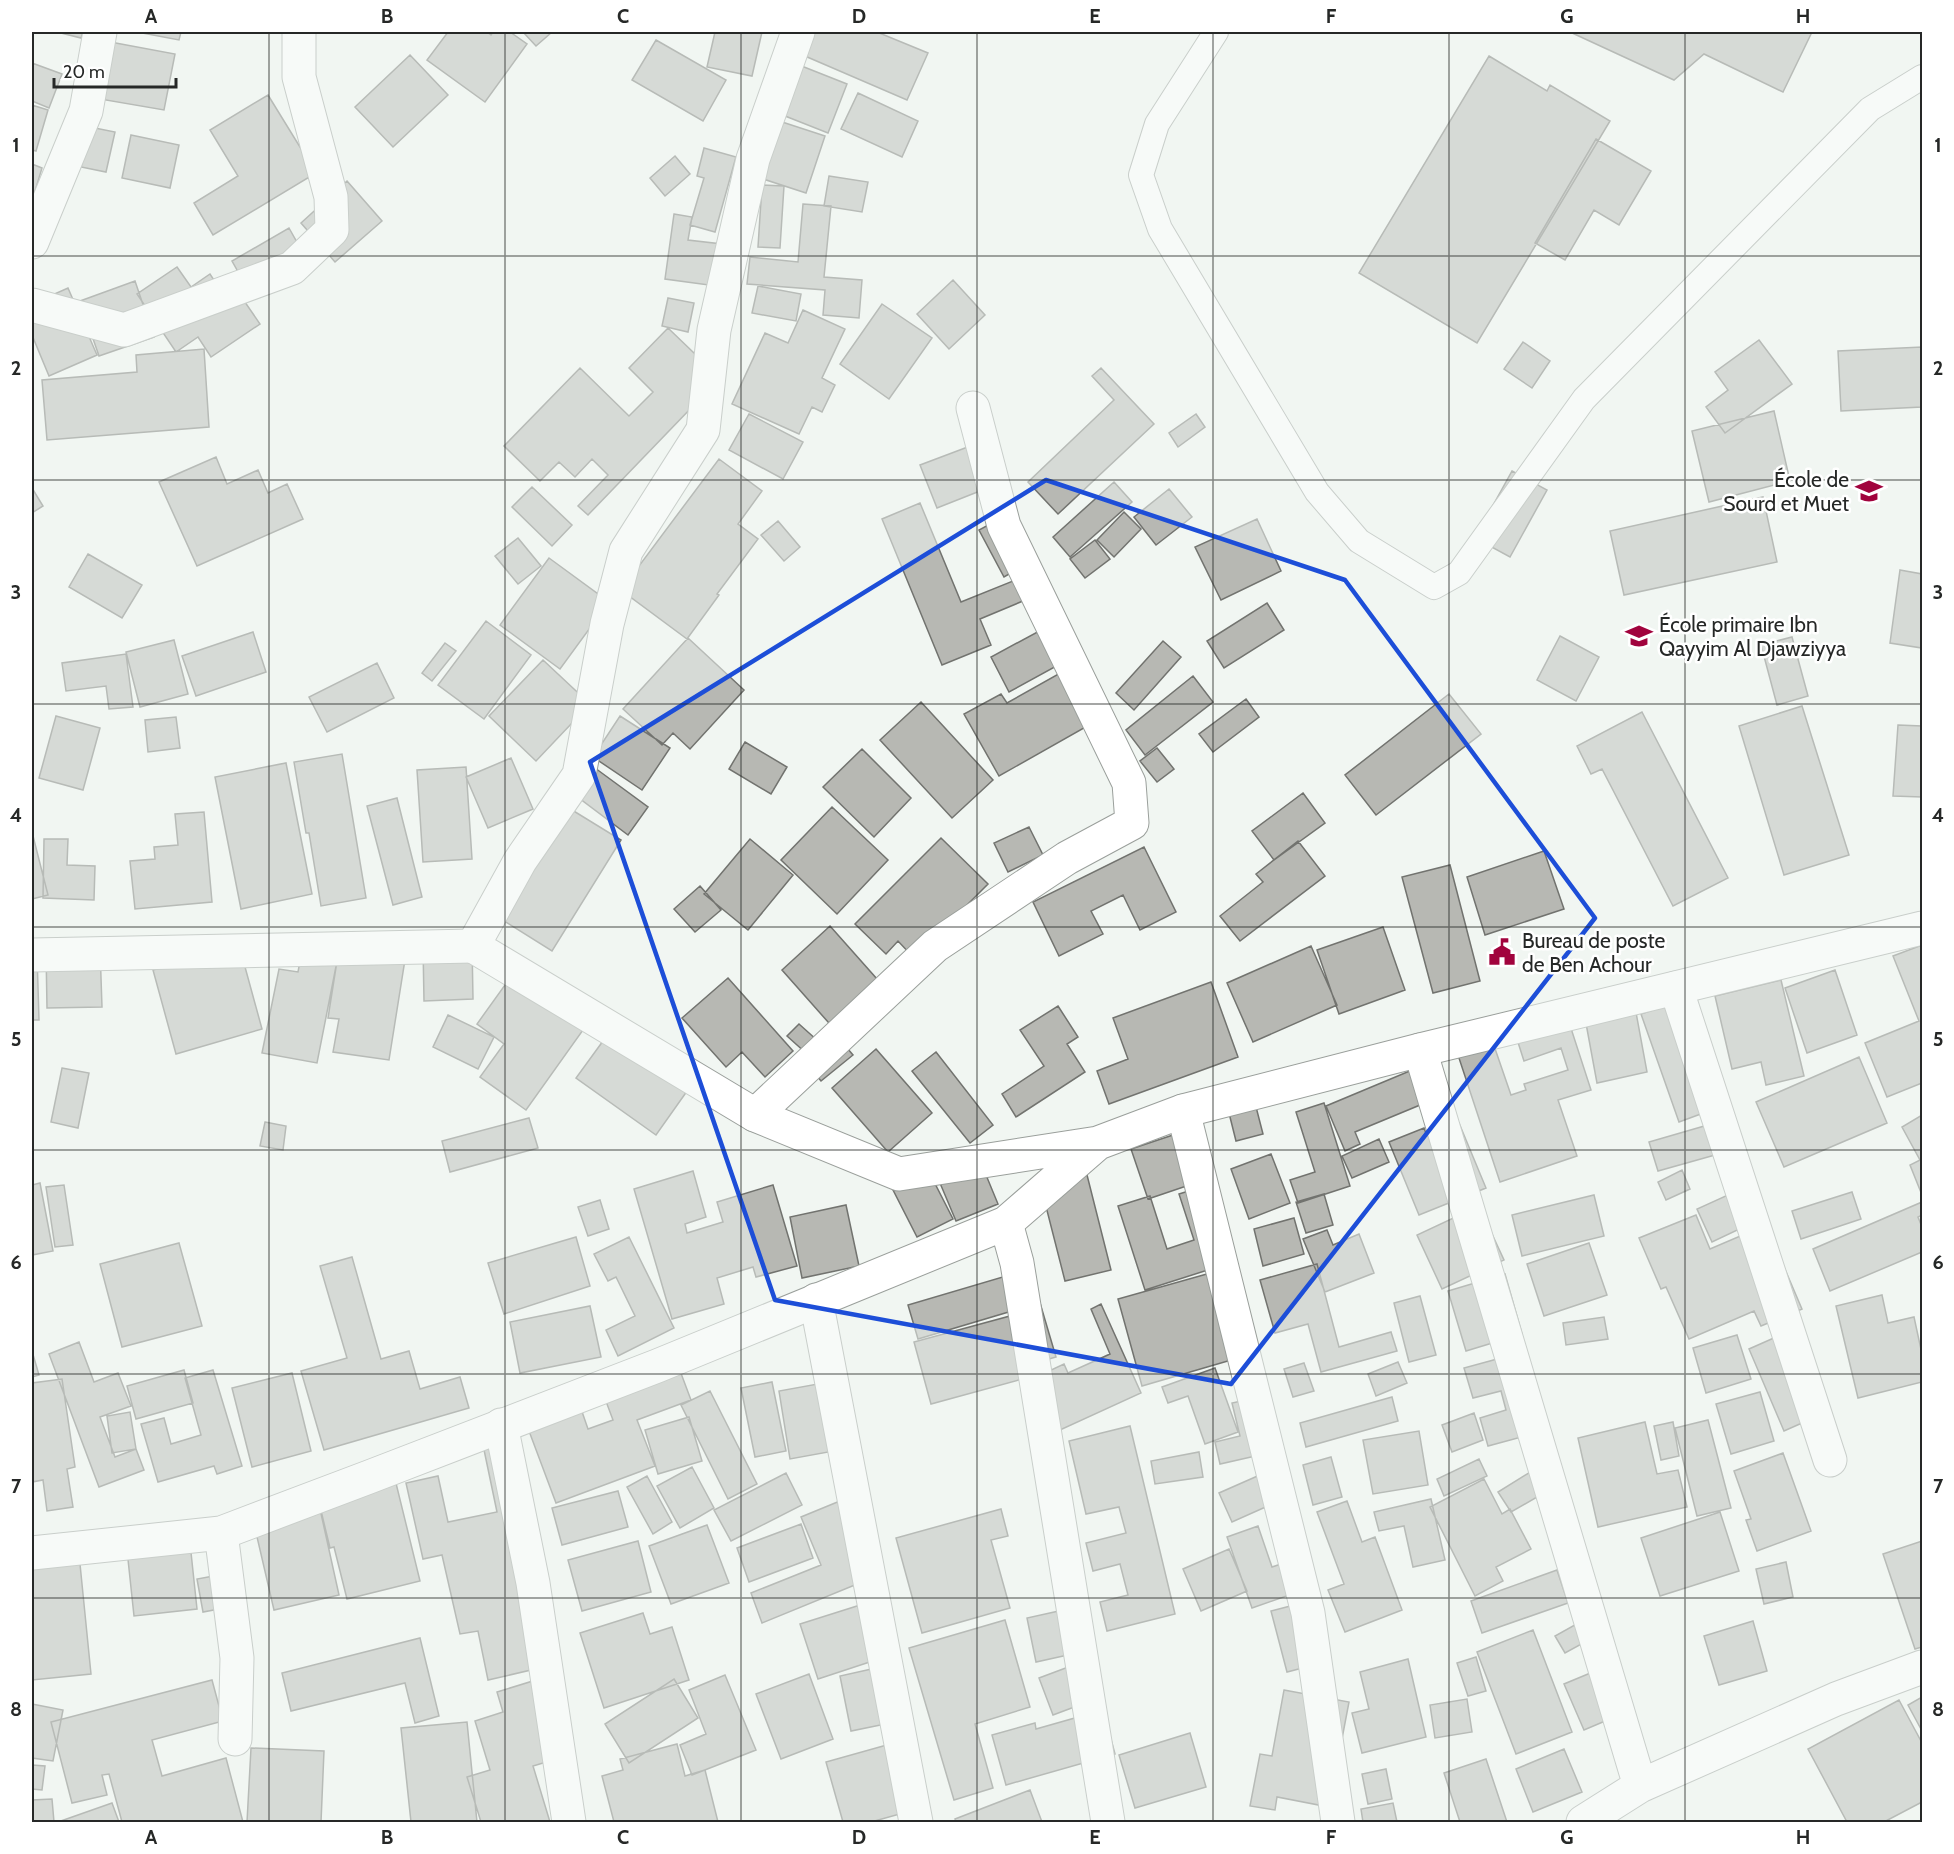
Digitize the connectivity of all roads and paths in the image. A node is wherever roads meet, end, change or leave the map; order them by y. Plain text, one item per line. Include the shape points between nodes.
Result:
1 (100, 32) edge
2 (299, 32) edge
3 (798, 32) edge
4 (1216, 32) edge
5 (1923, 76) edge
6 (32, 242) edge
7 (32, 305) edge
8 (973, 408) dead end
9 (1923, 928) edge
10 (473, 946) junction
11 (32, 956) edge
12 (1676, 988) junction
13 (1420, 1050) junction
14 (1183, 1111) junction
15 (755, 1115) junction
16 (1098, 1143) junction
17 (1006, 1223) junction
18 (816, 1300) junction
19 (501, 1425) junction
20 (1830, 1460) dead end
21 (221, 1533) junction
22 (32, 1553) edge
23 (1923, 1667) edge
24 (235, 1739) dead end
25 (1640, 1786) junction
26 (569, 1822) edge
27 (916, 1822) edge
28 (1108, 1822) edge
29 (1338, 1822) edge
30 (1583, 1822) edge

1 - 6 street via 86,111
2 - 7 street via 299,77 331,197 332,230 292,268 124,330
3 - 10 street via 753,159 714,330 703,430 626,551 579,776 520,861
4 - 5 lane via 1157,124 1141,175 1160,229 1317,492 1359,541 1434,587 1459,573 1584,399 1870,109
8 - 15 street via 1004,526 1129,783 1132,823 1067,858 935,946
9 - 12 street
10 - 11 street
10 - 15 street
12 - 13 street
12 - 20 street
13 - 14 street
13 - 25 street
14 - 16 street
14 - 29 street via 1308,1613
15 - 16 street via 899,1174
16 - 17 street
17 - 18 street
17 - 28 street via 1017,1263
18 - 19 street
18 - 27 street
19 - 21 street
19 - 26 street via 533,1583
21 - 22 street
21 - 24 street via 237,1658
23 - 25 street via 1836,1700
25 - 30 street

